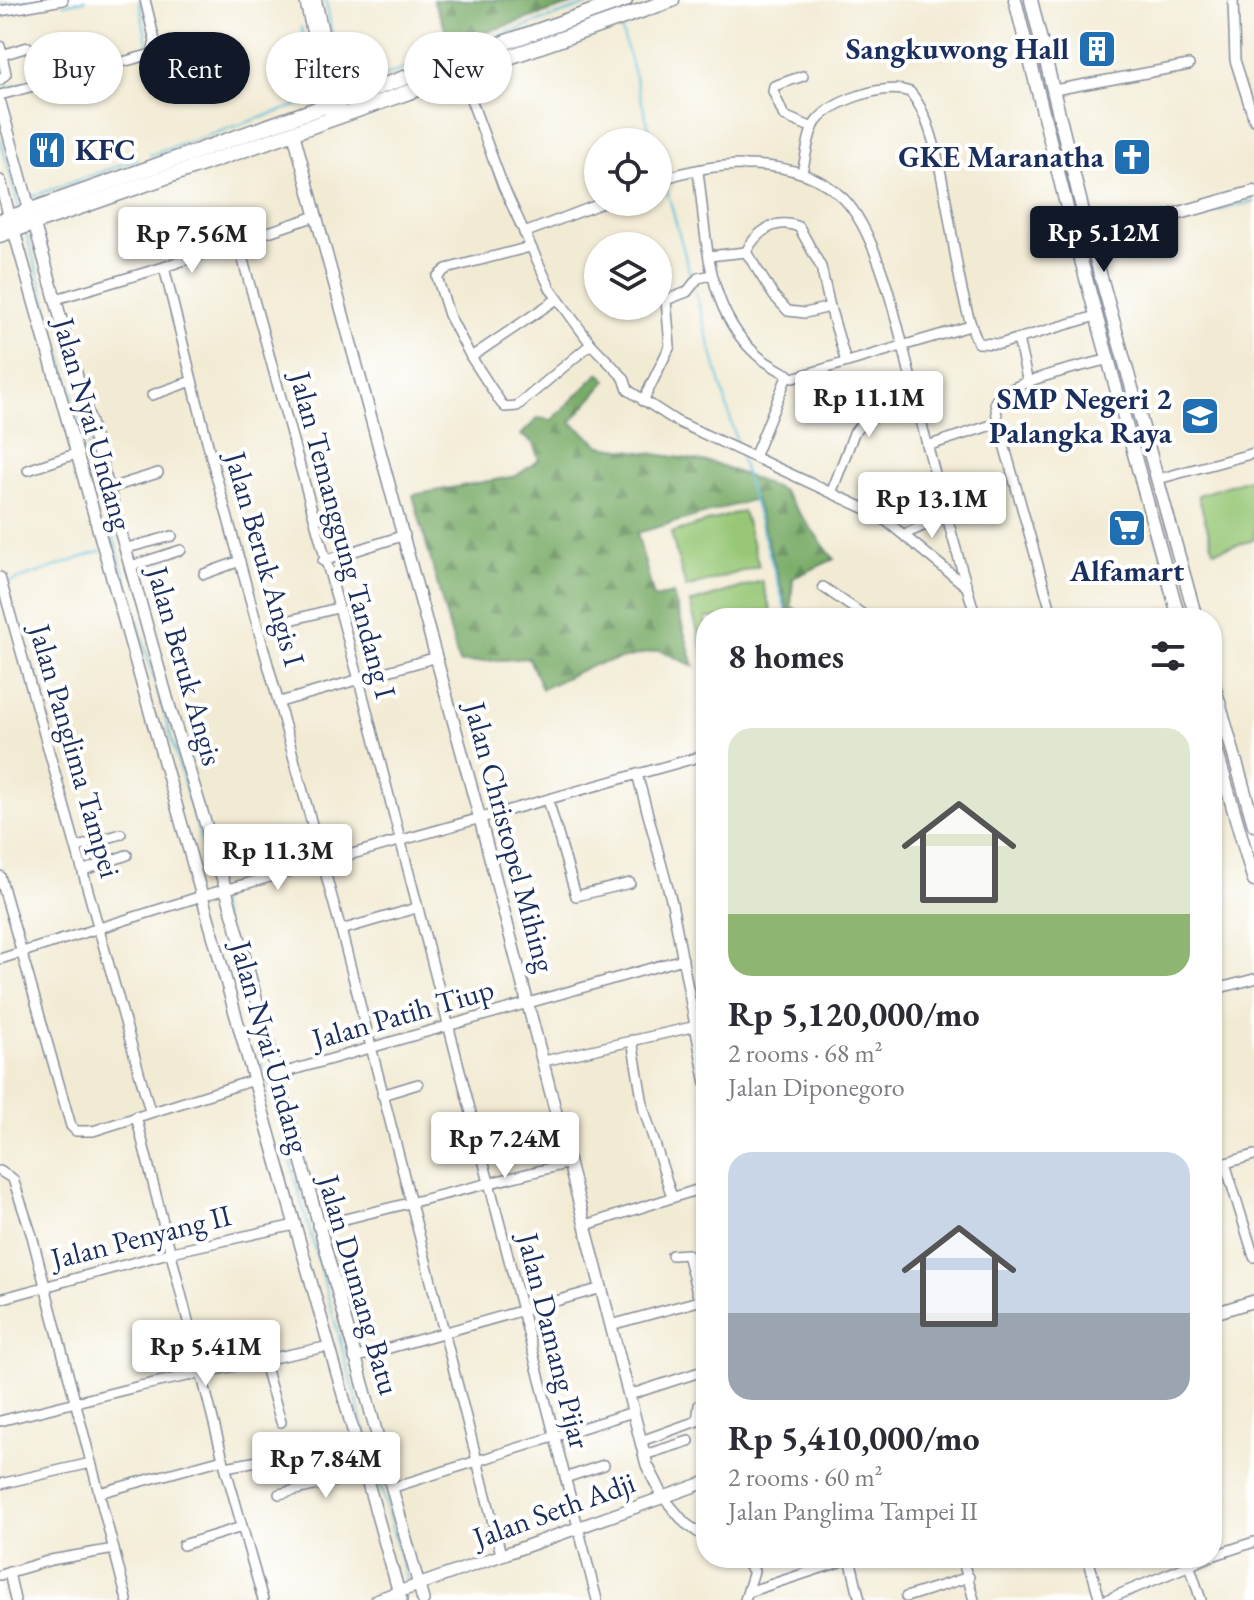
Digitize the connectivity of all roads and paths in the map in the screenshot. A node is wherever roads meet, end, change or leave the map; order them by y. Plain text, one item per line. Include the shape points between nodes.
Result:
1 (63, 0) edge
2 (145, 0) edge
3 (306, 0) edge
4 (315, 0) edge
5 (625, 0) edge
6 (672, 0) edge
7 (1015, 0) edge
8 (1031, 0) edge
9 (1233, 0) edge
10 (0, 11) edge
11 (321, 32) edge
12 (512, 45) edge
13 (24, 47) edge
14 (512, 49) edge
15 (1, 50) edge
16 (1189, 65) dead end
17 (803, 76) dead end
18 (0, 80) edge
19 (404, 85) edge
20 (1054, 90) junction
21 (0, 95) edge
22 (0, 103) edge
23 (333, 104) edge
24 (343, 104) edge
25 (473, 104) edge
26 (334, 109) junction
27 (1254, 120) edge
28 (813, 128) junction
29 (293, 131) junction
30 (186, 162) junction
31 (802, 171) junction
32 (698, 172) junction
33 (672, 178) edge
34 (0, 181) edge
35 (1254, 192) edge
36 (584, 210) edge
37 (316, 216) junction
38 (19, 220) edge
39 (524, 233) junction
40 (1090, 238) junction
41 (238, 242) junction
42 (1076, 242) junction
43 (530, 247) junction
44 (746, 252) junction
45 (709, 256) junction
46 (164, 267) junction
47 (712, 275) junction
48 (56, 299) junction
49 (557, 299) junction
50 (830, 307) junction
51 (1096, 316) junction
52 (970, 326) junction
53 (1018, 339) junction
54 (591, 344) junction
55 (902, 346) junction
56 (471, 357) junction
57 (1109, 359) junction
58 (846, 362) junction
59 (788, 374) junction
60 (192, 381) junction
61 (1028, 383) junction
62 (152, 395) dead end
63 (869, 397) dead end
64 (643, 401) junction
65 (998, 423) junction
66 (927, 446) junction
67 (78, 453) junction
68 (1254, 453) edge
69 (751, 454) junction
70 (28, 470) dead end
71 (158, 473) dead end
72 (1158, 479) junction
73 (110, 488) junction
74 (832, 491) junction
75 (946, 516) junction
76 (339, 521) dead end
77 (905, 534) junction
78 (405, 535) junction
79 (172, 536) dead end
80 (127, 548) junction
81 (181, 550) dead end
82 (348, 553) junction
83 (240, 561) junction
84 (323, 561) junction
85 (131, 566) junction
86 (204, 574) dead end
87 (1, 581) edge
88 (823, 587) dead end
89 (967, 587) junction
90 (337, 608) junction
91 (853, 608) edge
92 (973, 608) edge
93 (1050, 608) edge
94 (1185, 608) edge
95 (1186, 608) edge
96 (291, 620) dead end
97 (437, 657) junction
98 (359, 680) junction
99 (280, 702) junction
100 (1222, 712) edge
101 (696, 759) edge
102 (1222, 770) edge
103 (637, 774) junction
104 (548, 800) junction
105 (1251, 801) edge
106 (480, 819) junction
107 (1254, 825) edge
108 (121, 834) dead end
109 (398, 842) junction
110 (78, 847) junction
111 (127, 855) dead end
112 (321, 863) junction
113 (84, 870) junction
114 (0, 876) edge
115 (1254, 881) edge
116 (630, 883) dead end
117 (224, 890) junction
118 (204, 896) junction
119 (416, 908) junction
120 (100, 926) junction
121 (341, 930) junction
122 (21, 953) junction
123 (0, 959) edge
124 (683, 959) junction
125 (1254, 979) edge
126 (1222, 987) edge
127 (529, 1003) junction
128 (448, 1026) junction
129 (692, 1027) junction
130 (632, 1040) junction
131 (696, 1043) edge
132 (370, 1048) junction
133 (544, 1061) junction
134 (275, 1075) junction
135 (254, 1080) junction
136 (418, 1084) dead end
137 (382, 1095) junction
138 (150, 1111) junction
139 (136, 1116) junction
140 (1254, 1155) edge
141 (570, 1163) junction
142 (1225, 1163) junction
143 (1222, 1164) edge
144 (0, 1171) edge
145 (488, 1182) junction
146 (696, 1190) edge
147 (672, 1197) junction
148 (410, 1204) junction
149 (295, 1225) junction
150 (586, 1225) junction
151 (317, 1226) junction
152 (172, 1252) junction
153 (672, 1255) dead end
154 (1254, 1257) edge
155 (696, 1280) edge
156 (44, 1285) junction
157 (602, 1288) junction
158 (0, 1299) edge
159 (1254, 1301) edge
160 (696, 1302) edge
161 (521, 1310) junction
162 (1222, 1311) edge
163 (611, 1325) junction
164 (444, 1332) junction
165 (330, 1346) junction
166 (354, 1358) junction
167 (263, 1360) junction
168 (202, 1372) junction
169 (696, 1373) edge
170 (629, 1395) junction
171 (76, 1401) junction
172 (633, 1412) junction
173 (0, 1421) edge
174 (696, 1421) edge
175 (281, 1422) dead end
176 (553, 1436) junction
177 (641, 1441) junction
178 (689, 1441) dead end
179 (356, 1442) junction
180 (644, 1455) junction
181 (477, 1460) junction
182 (91, 1463) junction
183 (224, 1463) junction
184 (604, 1465) dead end
185 (365, 1474) junction
186 (565, 1478) junction
187 (0, 1484) edge
188 (696, 1485) edge
189 (391, 1488) junction
190 (99, 1493) junction
191 (279, 1494) dead end
192 (663, 1497) junction
193 (242, 1527) junction
194 (578, 1527) junction
195 (696, 1531) edge
196 (1254, 1542) edge
197 (183, 1545) dead end
198 (114, 1549) junction
199 (1222, 1553) edge
200 (501, 1554) junction
201 (751, 1568) edge
202 (823, 1568) edge
203 (853, 1568) edge
204 (966, 1568) edge
205 (1092, 1568) edge
206 (1173, 1568) edge
207 (1190, 1568) edge
208 (5, 1574) edge
209 (969, 1577) junction
210 (417, 1587) junction
211 (400, 1595) edge
212 (746, 1596) edge
213 (906, 1597) dead end
214 (1106, 1599) edge
215 (15, 1600) edge
216 (127, 1600) edge
217 (263, 1600) edge
218 (376, 1600) edge
219 (423, 1600) edge
220 (597, 1600) edge
221 (731, 1600) edge
222 (860, 1600) edge
223 (974, 1600) edge
224 (1201, 1600) edge

1 - 10 street
2 - 21 street via 155,41 152,54
3 - 26 main road
4 - 11 main road
5 - 12 highway
6 - 14 highway
7 - 42 main road
8 - 20 main road
9 - 27 street via 1235,60
13 - 15 street
15 - 18 street via 6,74
16 - 20 street
17 - 28 street via 774,86 773,91 784,116
19 - 26 highway
20 - 40 main road
22 - 38 street via 24,190
23 - 26 main road
24 - 26 highway
25 - 39 street
26 - 29 highway
26 - 30 highway
28 - 31 street
28 - 52 street via 837,106 882,91 902,89 917,100 937,160
29 - 30 highway
29 - 37 street, Jalan Christopel Mihing
30 - 38 highway
31 - 32 street via 738,167
31 - 55 street via 835,191 863,223
32 - 33 street
32 - 45 street
34 - 38 street
35 - 40 main road
36 - 39 street
37 - 41 street
37 - 78 street, Jalan Christopel Mihing
38 - 48 street, Jalan Beruk Angis
38 - 67 street, Jalan Nyai Undang
39 - 43 street
40 - 42 main road
40 - 72 main road
41 - 46 street
41 - 84 street, Jalan Temanggung Tandang I
42 - 51 main road
43 - 49 street
43 - 56 street via 446,269 437,277
44 - 45 street
44 - 50 street via 788,311
44 - 50 street via 768,227 799,227 821,267
45 - 47 street
46 - 48 street
46 - 60 street, Jalan Beruk Angis I
47 - 59 street via 738,336 763,361
47 - 64 street via 698,278 687,292 665,302 670,346
48 - 73 street, Jalan Beruk Angis
49 - 54 street
49 - 56 street
50 - 58 street
51 - 53 street
51 - 57 main road
52 - 53 street via 984,346
52 - 55 street
53 - 61 street
54 - 56 street via 511,408 501,403
54 - 64 street
55 - 58 street
55 - 66 street
57 - 61 street
57 - 94 main road
58 - 59 street via 793,378
59 - 69 street
60 - 62 street
60 - 83 street, Jalan Beruk Angis I
61 - 65 street via 998,396
63 - 74 street via 875,417 854,433
64 - 69 street
65 - 66 street
65 - 93 street
66 - 75 street
67 - 70 street
67 - 118 street, Jalan Nyai Undang
68 - 72 street
69 - 74 street
71 - 73 street
72 - 95 main road
73 - 80 street, Jalan Beruk Angis
74 - 77 street
75 - 77 street
75 - 89 street
76 - 82 street
77 - 89 street
78 - 82 street
78 - 97 street, Jalan Christopel Mihing
79 - 80 street
80 - 85 street, Jalan Beruk Angis
81 - 85 street
82 - 84 street
83 - 86 street
83 - 99 street, Jalan Beruk Angis I
84 - 90 street, Jalan Temanggung Tandang I
85 - 117 street, Jalan Beruk Angis
87 - 110 street, Jalan Panglima Tampei
88 - 91 street
89 - 92 street
90 - 96 street
90 - 98 street, Jalan Temanggung Tandang I
97 - 98 street
97 - 106 street, Jalan Christopel Mihing
98 - 99 street
98 - 109 street, Jalan Temanggung Tandang I
99 - 112 street, Jalan Beruk Angis I
100 - 105 main road
101 - 103 street
102 - 115 main road
103 - 104 street
103 - 124 street
104 - 106 street
104 - 116 street via 576,896
105 - 107 main road
106 - 109 street
106 - 127 street, Jalan Christopel Mihing
108 - 110 street
109 - 112 street
109 - 119 street, Jalan Damang Pijar
110 - 113 street, Jalan Panglima Tampei
111 - 113 street
112 - 117 street
112 - 121 street, Jalan Beruk Angis I
113 - 120 street, Jalan Panglima Tampei
114 - 122 street
117 - 118 street
117 - 134 street, Jalan Dumang Batu
118 - 120 street
118 - 135 street, Jalan Nyai Undang
119 - 121 street
119 - 128 street, Jalan Damang Pijar
120 - 122 street
120 - 138 street, Jalan Panglima Tampei
121 - 132 street, Jalan Beruk Angis I
122 - 123 street
122 - 139 street via 71,1126 83,1133
124 - 127 street, Jalan Patih Tiup
124 - 129 street
125 - 126 street
127 - 128 street, Jalan Patih Tiup
127 - 133 street, Jalan Christopel Mihing
128 - 132 street, Jalan Patih Tiup
128 - 145 street, Jalan Damang Pijar
129 - 130 street
129 - 131 street
130 - 133 street
130 - 147 street via 644,1110
132 - 134 street, Jalan Patih Tiup
132 - 137 street, Jalan Beruk Angis I
133 - 141 street, Jalan Christopel Mihing
134 - 151 street, Jalan Dumang Batu
135 - 138 street
135 - 149 street, Jalan Nyai Undang
136 - 137 street
137 - 148 street, Jalan Beruk Angis I
138 - 139 street
139 - 152 street
140 - 142 street
141 - 145 street
141 - 150 street, Jalan Christopel Mihing
142 - 143 street
142 - 154 street
144 - 156 street via 13,1179
145 - 148 street
145 - 161 street, Jalan Damang Pijar
146 - 147 street
147 - 150 street
148 - 151 street
148 - 164 street, Jalan Beruk Angis I
149 - 152 street, Jalan Penyang II
149 - 165 street, Jalan Nyai Undang
150 - 157 street, Jalan Christopel Mihing
151 - 166 street, Jalan Dumang Batu
152 - 156 street, Jalan Penyang II
152 - 168 street
153 - 155 street via 684,1252 689,1257
156 - 158 street, Jalan Penyang II
156 - 171 street
157 - 161 street
157 - 163 street, Jalan Christopel Mihing
159 - 162 street
160 - 163 street
161 - 164 street
161 - 176 street, Jalan Damang Pijar
163 - 170 street, Jalan Christopel Mihing
164 - 166 street
164 - 181 street, Jalan Beruk Angis I
165 - 167 street
165 - 179 street, Jalan Nyai Undang
166 - 189 street, Jalan Dumang Batu
167 - 168 street
167 - 175 street
168 - 171 street
168 - 183 street
169 - 170 street
170 - 172 street, Jalan Christopel Mihing
171 - 173 street
171 - 182 street
172 - 176 street
172 - 177 street, Jalan Christopel Mihing
174 - 177 street
176 - 181 street
176 - 186 street, Jalan Damang Pijar
177 - 180 street, Jalan Christopel Mihing
178 - 180 street
179 - 183 street
179 - 185 street, Jalan Nyai Undang
180 - 192 street, Jalan Christopel Mihing
181 - 189 street
181 - 200 street, Jalan Beruk Angis I
182 - 187 street
182 - 190 street
183 - 190 street
183 - 193 street
184 - 186 street
185 - 191 street
185 - 211 street, Jalan Nyai Undang
186 - 194 street, Jalan Damang Pijar
188 - 192 street, Jalan Seth Adji
189 - 210 street, Jalan Dumang Batu
190 - 198 street
192 - 194 street, Jalan Seth Adji
192 - 195 street, Jalan Christopel Mihing
193 - 197 street
193 - 217 street
194 - 200 street, Jalan Seth Adji
194 - 220 street, Jalan Damang Pijar
196 - 199 street
198 - 208 street
198 - 216 street
200 - 210 street, Jalan Seth Adji
201 - 212 street
202 - 212 street
203 - 222 street
204 - 209 street
205 - 214 street
206 - 214 street
207 - 224 street
208 - 215 street
209 - 213 street
209 - 223 street
210 - 211 street, Jalan Seth Adji
210 - 219 street, Jalan Dumang Batu
211 - 218 street
212 - 221 street

